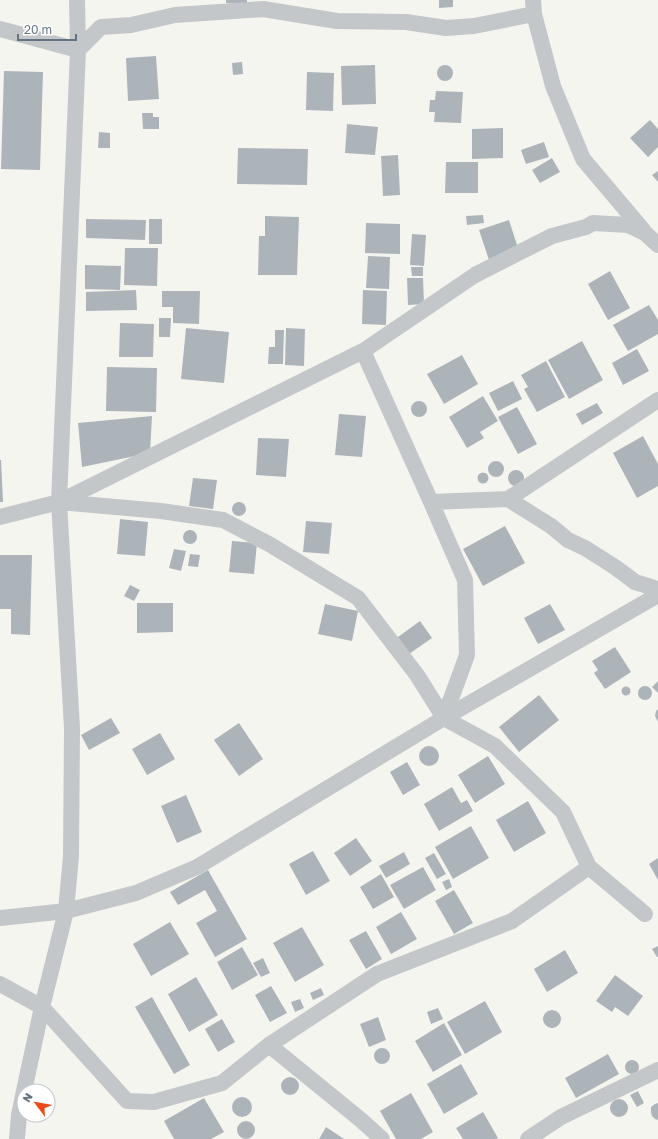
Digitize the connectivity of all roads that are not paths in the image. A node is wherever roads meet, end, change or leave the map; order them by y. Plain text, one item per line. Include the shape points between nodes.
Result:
1 (77, 0) edge
2 (534, 7) edge
3 (0, 29) edge
4 (78, 50) junction
5 (645, 233) junction
6 (658, 245) edge
7 (363, 351) junction
8 (658, 400) edge
9 (508, 499) junction
10 (59, 502) junction
11 (431, 502) junction
12 (0, 517) edge
13 (658, 588) edge
14 (658, 595) edge
15 (444, 718) junction
16 (589, 867) junction
17 (66, 911) junction
18 (645, 914) dead end
19 (0, 918) edge
20 (0, 984) edge
21 (42, 1008) junction
22 (269, 1045) junction
23 (658, 1070) edge
24 (26, 1083) edge
25 (18, 1123) edge
26 (17, 1139) edge
27 (382, 1139) edge
28 (528, 1139) edge

1 - 4 street
2 - 4 street via 474,26 446,28 406,22 336,21 263,9 175,15 131,25 101,27
2 - 5 street via 553,86 583,159
3 - 4 street
4 - 10 street
5 - 6 street
5 - 7 street via 628,225 593,223 586,228 552,236 475,275
7 - 10 street
7 - 11 street
8 - 9 street
9 - 11 street
9 - 13 street via 635,582
10 - 12 street
10 - 15 street via 161,511 223,520 269,544 358,598 417,675
10 - 17 street via 72,728 71,856
11 - 15 street via 465,580 467,655
14 - 15 street
15 - 16 street via 495,746 563,812
15 - 17 street via 197,867 136,893
16 - 18 street
16 - 22 street via 512,921 378,974
17 - 19 street
17 - 21 street
20 - 21 street
21 - 22 street via 127,1102 154,1102 222,1083
21 - 24 street
22 - 27 street
23 - 28 street via 561,1117
25 - 26 street

